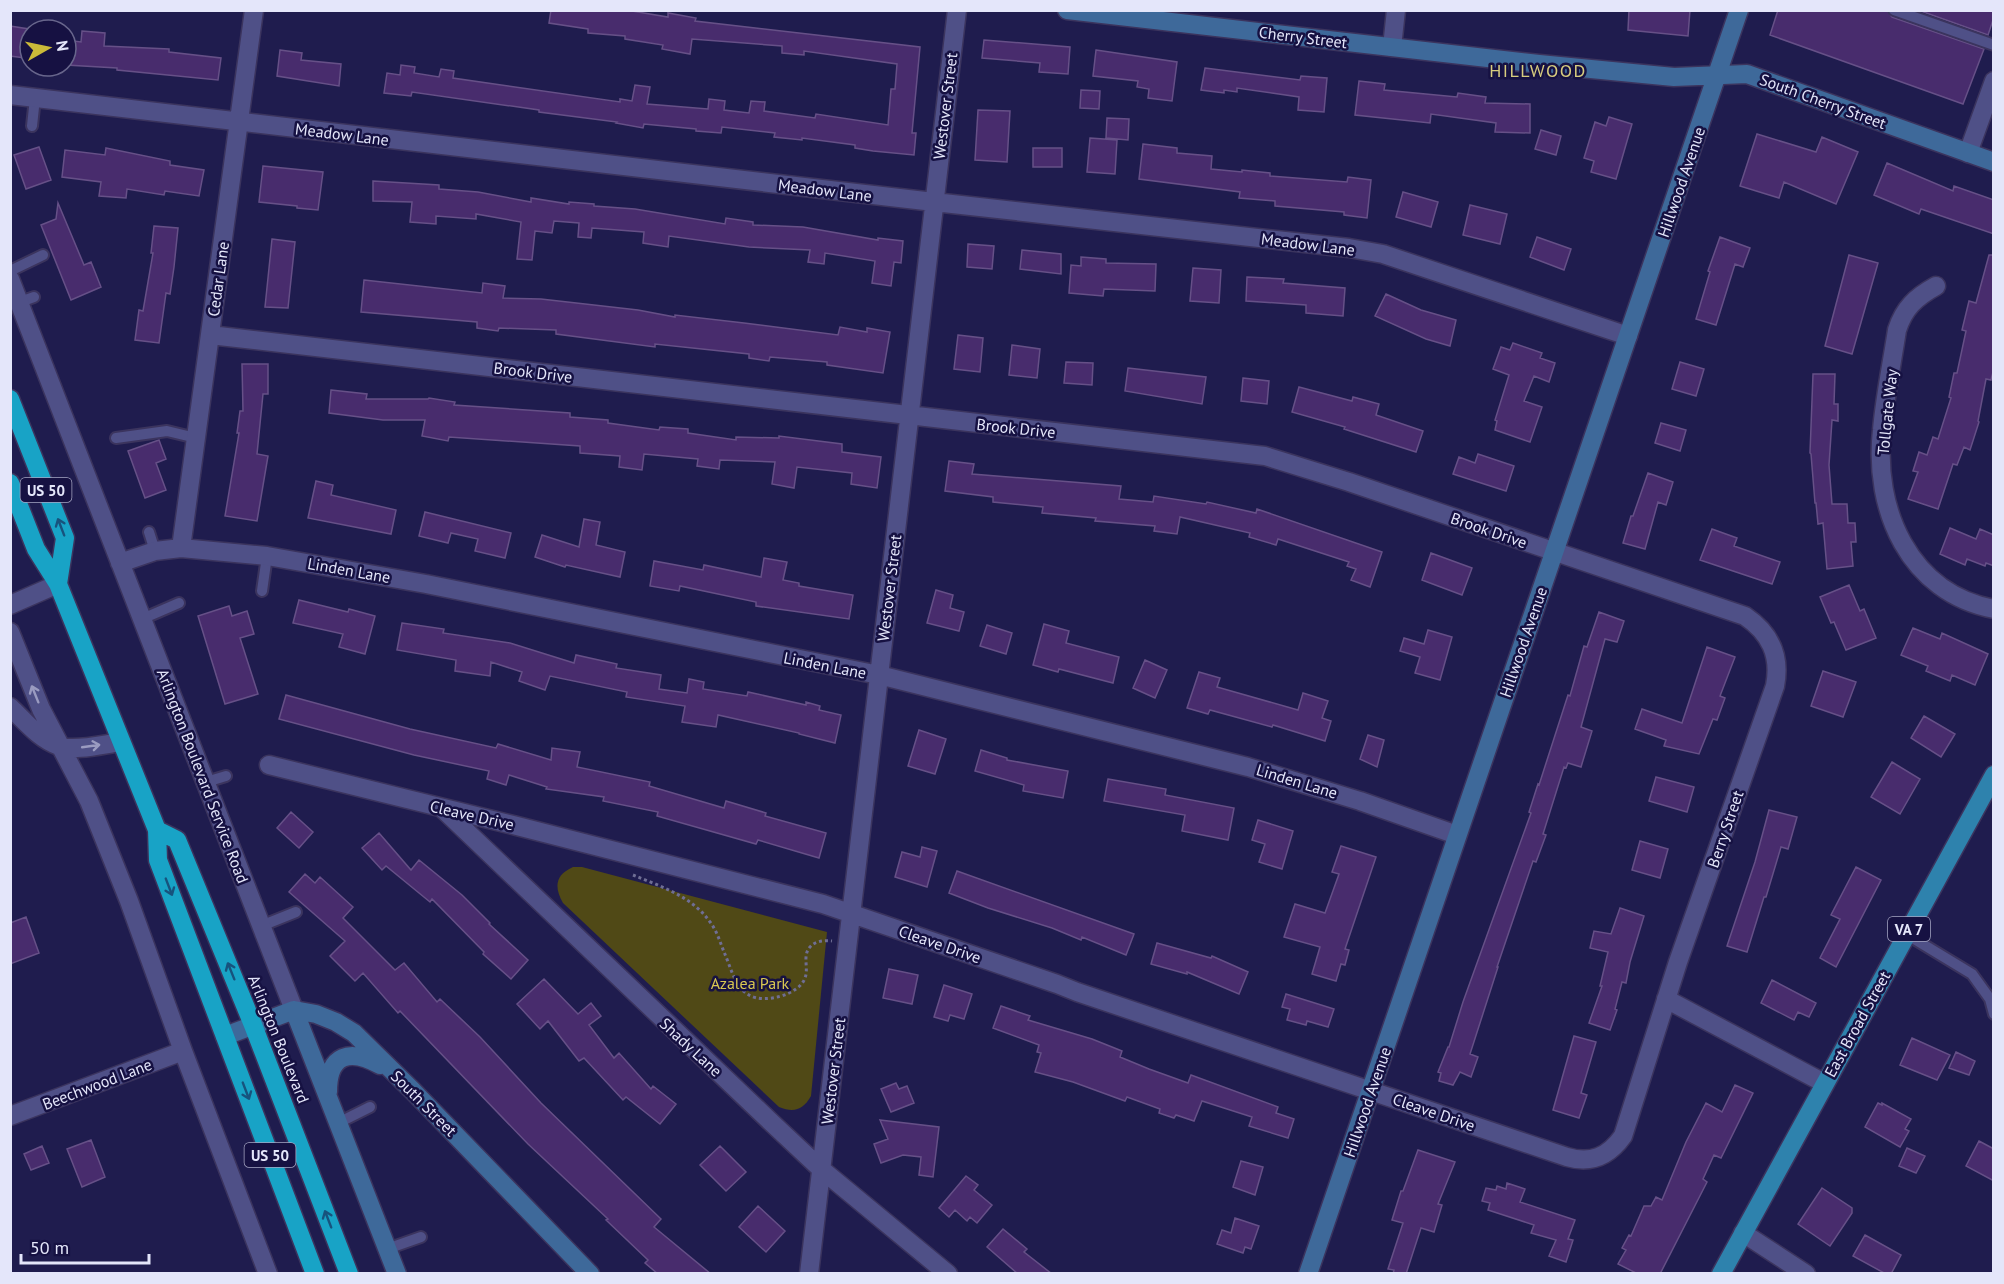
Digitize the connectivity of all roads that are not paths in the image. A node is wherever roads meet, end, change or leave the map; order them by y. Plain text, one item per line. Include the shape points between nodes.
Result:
1 (254, 10) edge
2 (957, 10) edge
3 (1067, 10) edge
4 (1396, 10) edge
5 (1740, 10) edge
6 (1894, 10) edge
7 (1994, 45) edge
8 (1392, 47) junction
9 (1539, 64) joint
10 (1718, 75) junction
11 (1994, 81) edge
12 (10, 95) edge
13 (35, 98) junction
14 (239, 123) junction
15 (32, 126) dead end
16 (1968, 153) junction
17 (1994, 162) edge
18 (934, 202) junction
19 (43, 255) dead end
20 (10, 271) edge
21 (10, 279) edge
22 (1936, 286) dead end
23 (210, 335) junction
24 (1628, 336) junction
25 (10, 399) edge
26 (909, 416) junction
27 (116, 438) dead end
28 (196, 438) junction
29 (10, 483) edge
30 (150, 532) dead end
31 (181, 548) junction
32 (155, 551) junction
33 (1553, 552) junction
34 (267, 556) junction
35 (120, 563) junction
36 (58, 584) junction
37 (262, 591) dead end
38 (179, 603) dead end
39 (10, 605) edge
40 (1994, 609) edge
41 (142, 619) junction
42 (10, 632) edge
43 (1776, 659) joint
44 (879, 675) junction
45 (10, 707) edge
46 (121, 742) junction
47 (60, 747) junction
48 (268, 765) dead end
49 (1994, 775) edge
50 (226, 776) dead end
51 (206, 782) junction
52 (443, 809) junction
53 (157, 830) junction
54 (1457, 835) junction
55 (296, 912) dead end
56 (851, 914) junction
57 (261, 926) junction
58 (1906, 934) junction
59 (1666, 999) junction
60 (294, 1010) junction
61 (1994, 1014) edge
62 (253, 1025) junction
63 (225, 1036) junction
64 (183, 1051) junction
65 (395, 1073) junction
66 (1824, 1083) junction
67 (1371, 1090) junction
68 (328, 1097) junction
69 (370, 1107) dead end
70 (10, 1116) edge
71 (338, 1123) junction
72 (1599, 1157) joint
73 (821, 1169) junction
74 (1743, 1233) junction
75 (421, 1237) dead end
76 (387, 1249) junction
77 (268, 1274) edge
78 (315, 1274) edge
79 (349, 1274) edge
80 (397, 1274) edge
81 (590, 1274) edge
82 (809, 1274) edge
83 (948, 1274) edge
84 (1308, 1274) edge
85 (1720, 1274) edge
86 (1806, 1274) edge

1 - 14 street, Cedar Lane
2 - 18 street, Westover Street
3 - 8 street, Cherry Street
4 - 8 street
5 - 10 street, Hillwood Avenue
6 - 7 lane
8 - 9 street, Cherry Street
9 - 10 street, South Cherry Street via 1674,77
10 - 16 street, South Cherry Street via 1747,74
10 - 24 street, Hillwood Avenue
11 - 16 street
12 - 13 street, Meadow Lane
13 - 14 street, Meadow Lane
13 - 15 lane
14 - 18 street, Meadow Lane
14 - 23 street, Cedar Lane
16 - 17 street, South Cherry Street
18 - 24 street, Meadow Lane via 1372,252
18 - 26 street, Westover Street
19 - 20 lane
21 - 35 street, Arlington Boulevard Service Road via 27,299
22 - 40 street, Tollgate Way via 1909,305 1898,330 1881,431 1885,492 1902,544 1926,576 1958,598
23 - 26 street, Brook Drive
23 - 28 street, Cedar Lane
24 - 33 street, Hillwood Avenue
36 -> 25 highway, US 50 via 65,538
26 - 33 street, Brook Drive via 1265,456
26 - 44 street, Westover Street
27 - 28 lane via 167,431
28 - 31 street, Cedar Lane
29 - 36 highway, US 50 via 36,549
30 - 32 lane
31 - 32 street, Linden Lane
31 - 34 street, Linden Lane
32 - 35 street, Linden Lane
33 - 43 street, Brook Drive via 1745,616 1768,636
33 - 54 street, Hillwood Avenue
34 - 37 lane
34 - 44 street, Linden Lane
35 - 41 street, Arlington Boulevard Service Road
36 - 39 street
36 - 46 highway, US 50
38 - 41 lane
41 - 51 street, Arlington Boulevard Service Road
47 -> 42 street
43 - 59 street, Berry Street via 1775,686
44 - 54 street, Linden Lane via 1248,767
44 - 56 street, Westover Street
45 - 47 street via 39,735
47 -> 46 street
46 - 53 highway, US 50
47 - 64 street via 94,812
48 - 52 street, Cleave Drive
49 - 58 main road, East Broad Street / VA 7
50 - 51 lane
51 - 57 street, Arlington Boulevard Service Road
52 - 56 street, Cleave Drive
52 - 73 street, Shady Lane
62 -> 53 highway, Arlington Boulevard / US 50 via 177,840
53 -> 63 highway, US 50 via 158,860
54 - 67 street, Hillwood Avenue
55 - 57 lane
56 - 67 street, Cleave Drive
56 - 73 street, Westover Street
57 - 60 street, Arlington Boulevard Service Road
58 - 61 lane via 1972,974 1990,999
58 - 66 main road, East Broad Street / VA 7
59 - 66 street
59 - 72 street, Berry Street via 1623,1136 1615,1147
60 - 62 street
60 - 65 street, South Street via 312,1012 354,1033
60 - 68 street, Arlington Boulevard Service Road
62 - 63 street
79 -> 62 highway, Arlington Boulevard / US 50
63 -> 78 highway, US 50
64 - 70 street, Beechwood Lane
64 - 77 street
65 - 68 street via 363,1057 346,1056 333,1065
65 - 81 street, South Street
66 - 74 main road, East Broad Street / VA 7
67 - 72 street, Cleave Drive via 1566,1157
67 - 84 street, Hillwood Avenue
68 - 71 street, Arlington Boulevard Service Road
69 - 71 lane
71 - 76 street, Arlington Boulevard Service Road
73 - 82 street, Westover Street
73 - 83 street, Shady Lane
74 - 85 main road, East Broad Street / VA 7
74 - 86 street
75 - 76 lane
76 - 80 street, Arlington Boulevard Service Road

